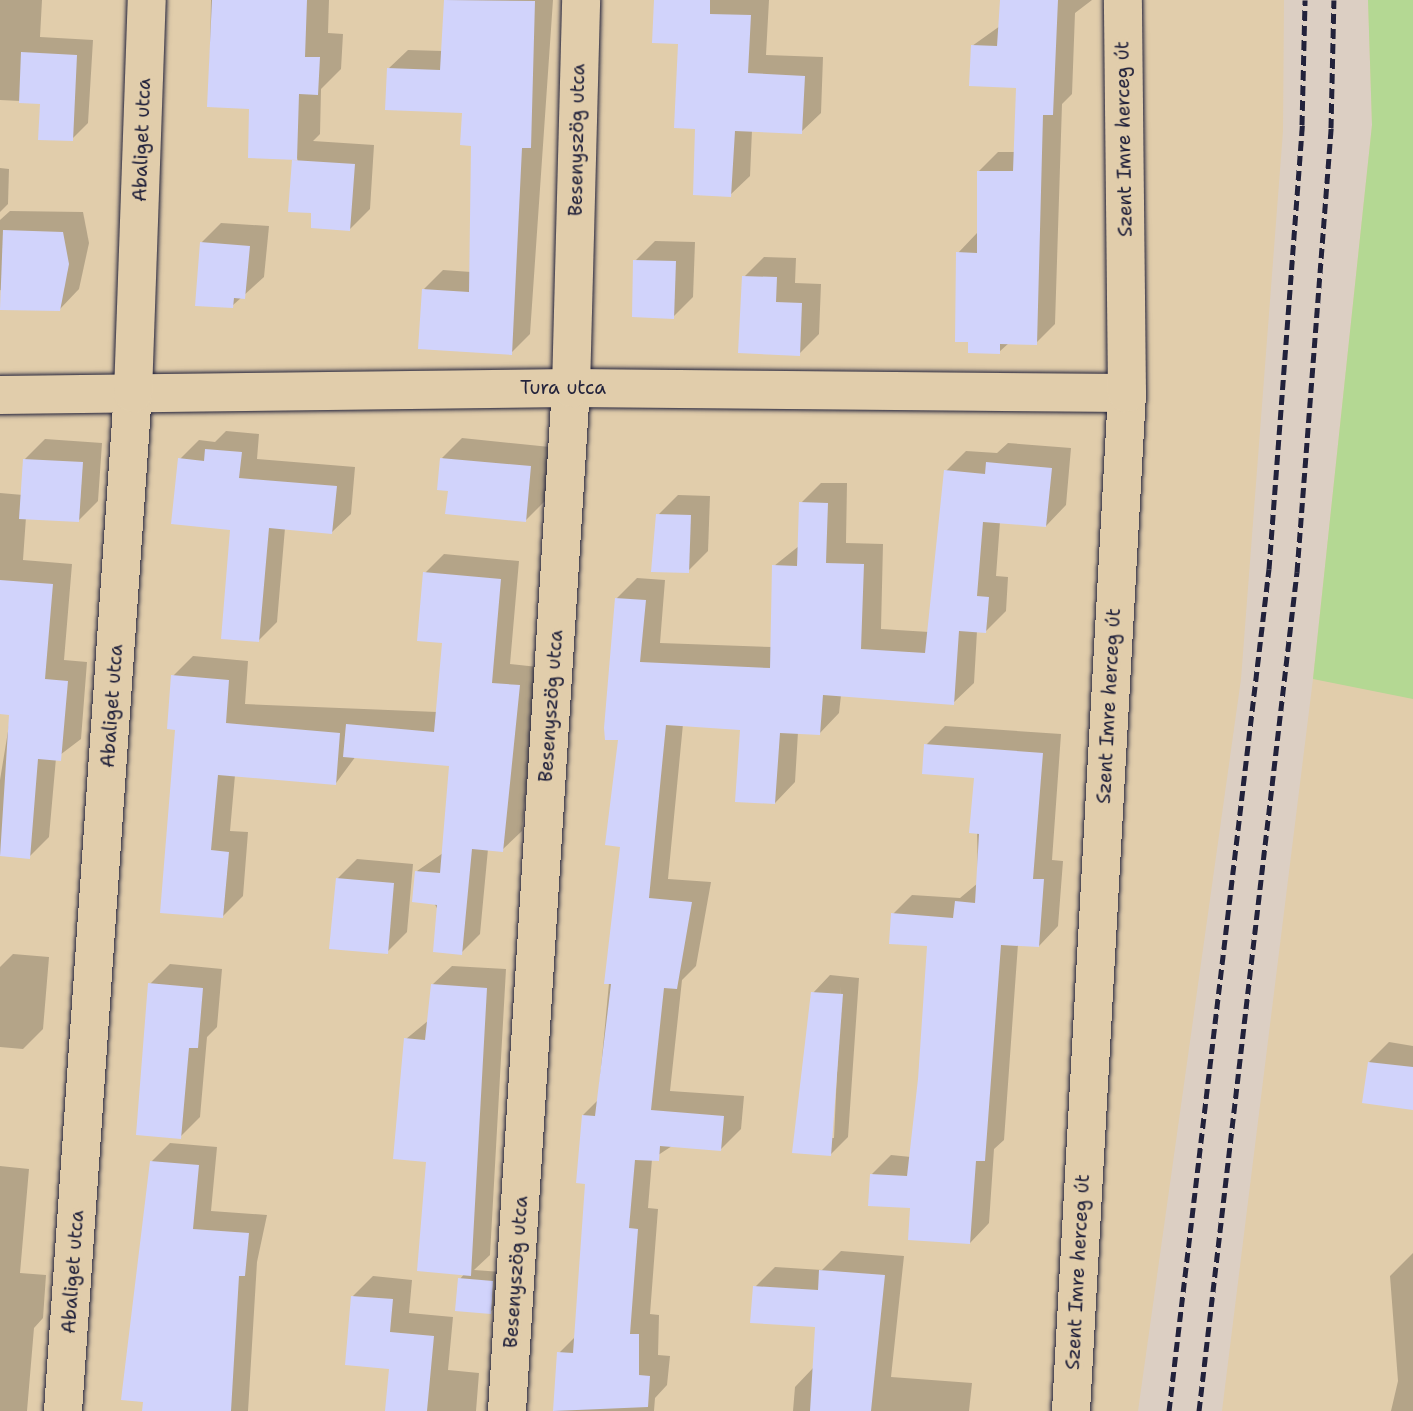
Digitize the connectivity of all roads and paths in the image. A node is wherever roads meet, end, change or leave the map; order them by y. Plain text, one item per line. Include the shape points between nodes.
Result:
1 (147, 0) edge
2 (581, 0) edge
3 (1123, 0) edge
4 (571, 388) junction
5 (133, 393) junction
6 (1127, 393) junction
7 (0, 395) edge
8 (64, 1411) edge
9 (508, 1411) edge
10 (1071, 1411) edge

1 - 5 street, Abaliget utca
2 - 4 street, Besenyszög utca
3 - 6 street, Szent Imre herceg út
4 - 5 street, Tura utca
4 - 6 street, Tura utca
4 - 9 street, Besenyszög utca
5 - 7 street, Tura utca
5 - 8 street, Abaliget utca
6 - 10 street, Szent Imre herceg út

